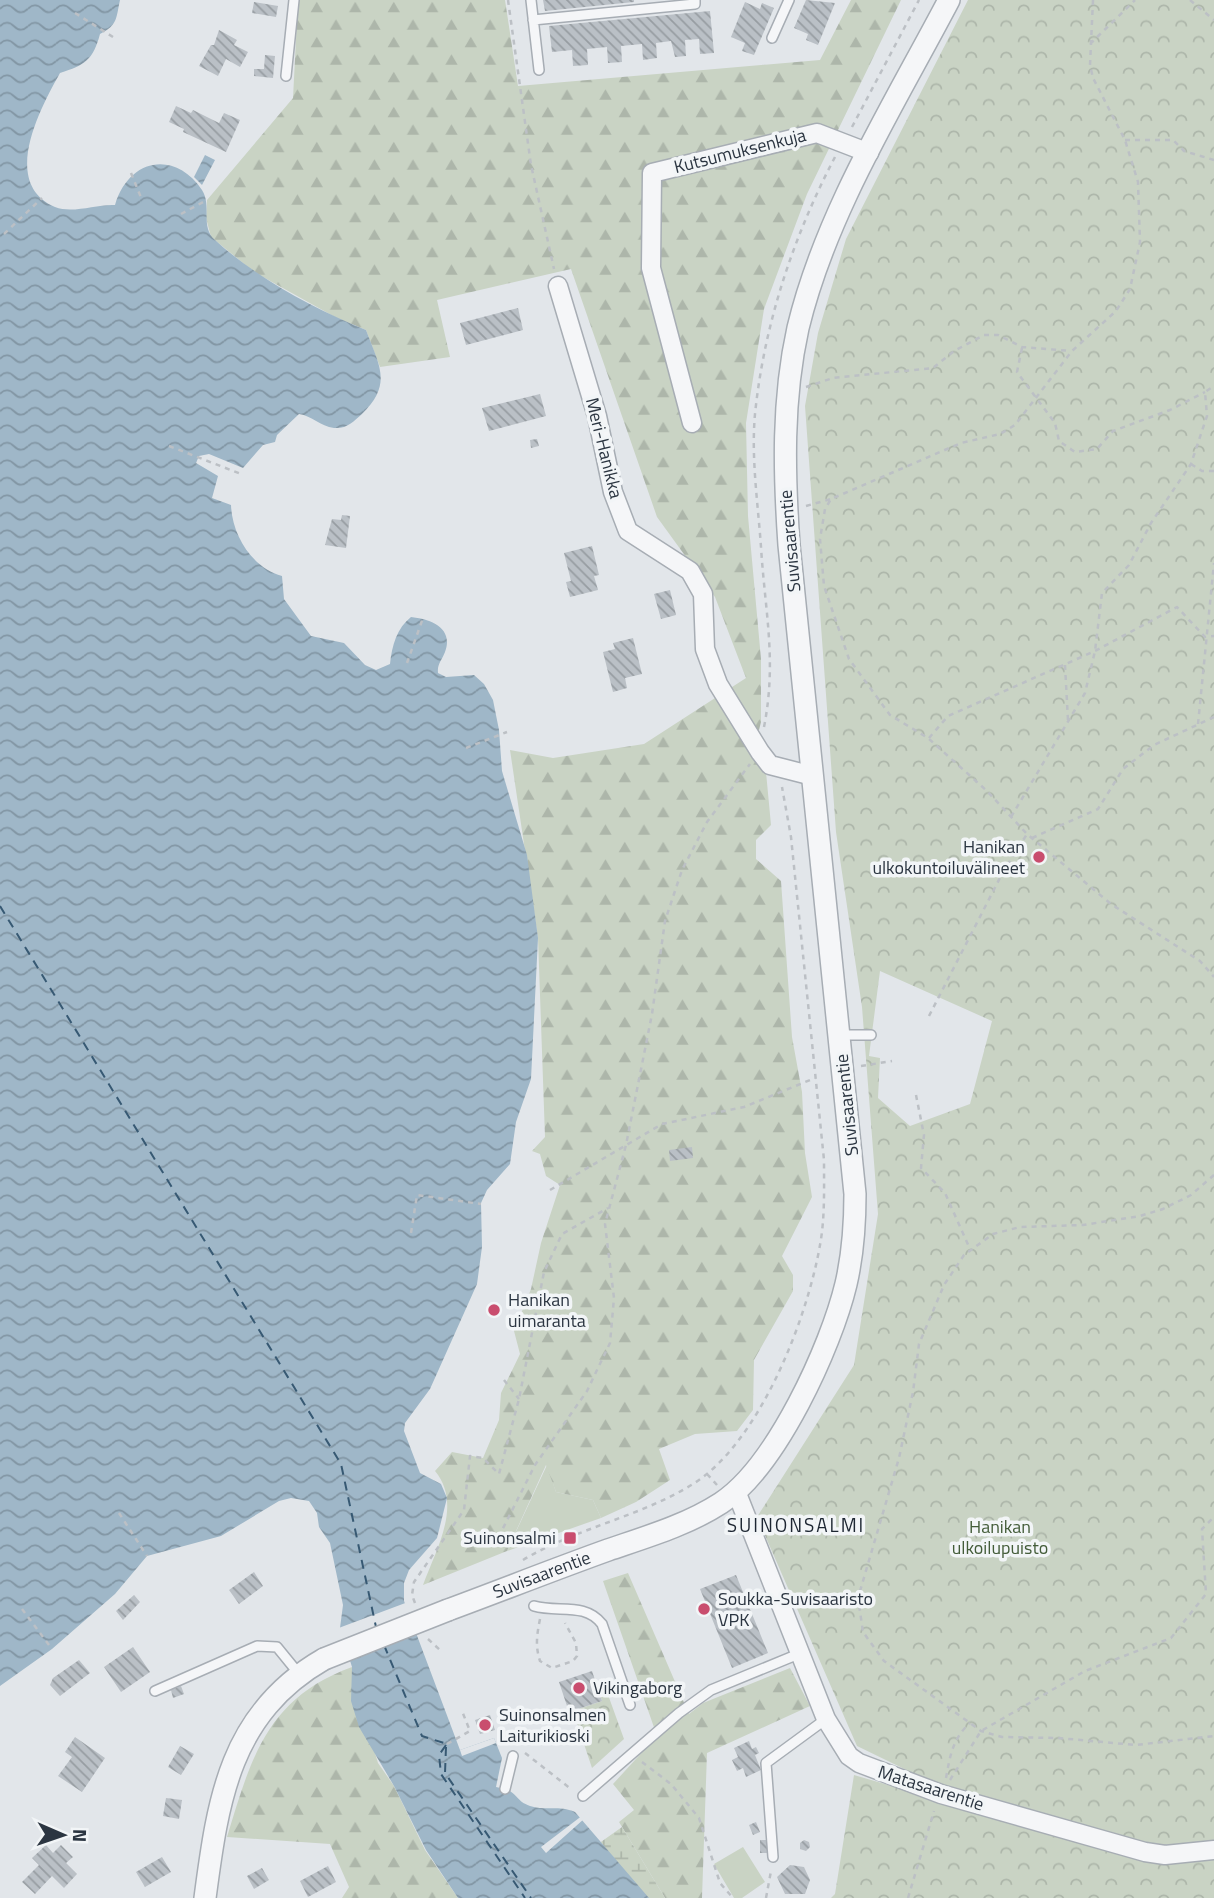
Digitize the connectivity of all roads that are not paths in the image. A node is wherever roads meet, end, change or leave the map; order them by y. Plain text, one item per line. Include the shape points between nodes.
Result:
1 (294, 0) edge
2 (531, 0) edge
3 (695, 0) edge
4 (789, 0) edge
5 (949, 0) edge
6 (534, 20) junction
7 (772, 38) dead end
8 (539, 70) dead end
9 (286, 76) dead end
10 (869, 153) junction
11 (558, 286) road end
12 (692, 423) dead end
13 (813, 776) junction
14 (839, 1035) junction
15 (871, 1035) dead end
16 (736, 1491) junction
17 (538, 1607) road end
18 (801, 1653) junction
19 (299, 1675) junction
20 (155, 1691) dead end
21 (630, 1705) dead end
22 (826, 1719) junction
23 (513, 1756) road end
24 (505, 1789) dead end
25 (583, 1796) road end
26 (1214, 1850) edge
27 (773, 1857) road end
28 (205, 1898) edge

1 - 9 lane
2 - 6 lane
3 - 6 lane via 695,4
4 - 7 lane
5 - 10 street, Suvisaarentie
6 - 8 lane
10 - 12 street, Kutsumuksenkuja via 817,132 652,173 651,268
10 - 13 street, Suvisaarentie via 830,234 807,297 788,388 786,511
11 - 13 street, Meri-Hanikka via 597,416 612,492 628,531 690,571 704,594 705,649 718,684 765,759
13 - 14 street, Suvisaarentie
14 - 15 lane
14 - 16 street, Suvisaarentie via 855,1194 845,1287 821,1352 783,1431
16 - 18 street, Matasaarentie
16 - 19 street, Suvisaarentie, bridge via 701,1513 639,1540 324,1659
17 - 21 lane via 594,1614 602,1624
18 - 22 street, Matasaarentie
18 - 25 lane via 711,1690
19 - 20 lane via 277,1647 257,1646
19 - 28 street, Suvisaarentie via 259,1713 236,1753 220,1805
22 - 26 street, Matasaarentie via 849,1756 859,1763 942,1794 1145,1852 1165,1855
22 - 27 lane via 766,1763
23 - 24 lane

